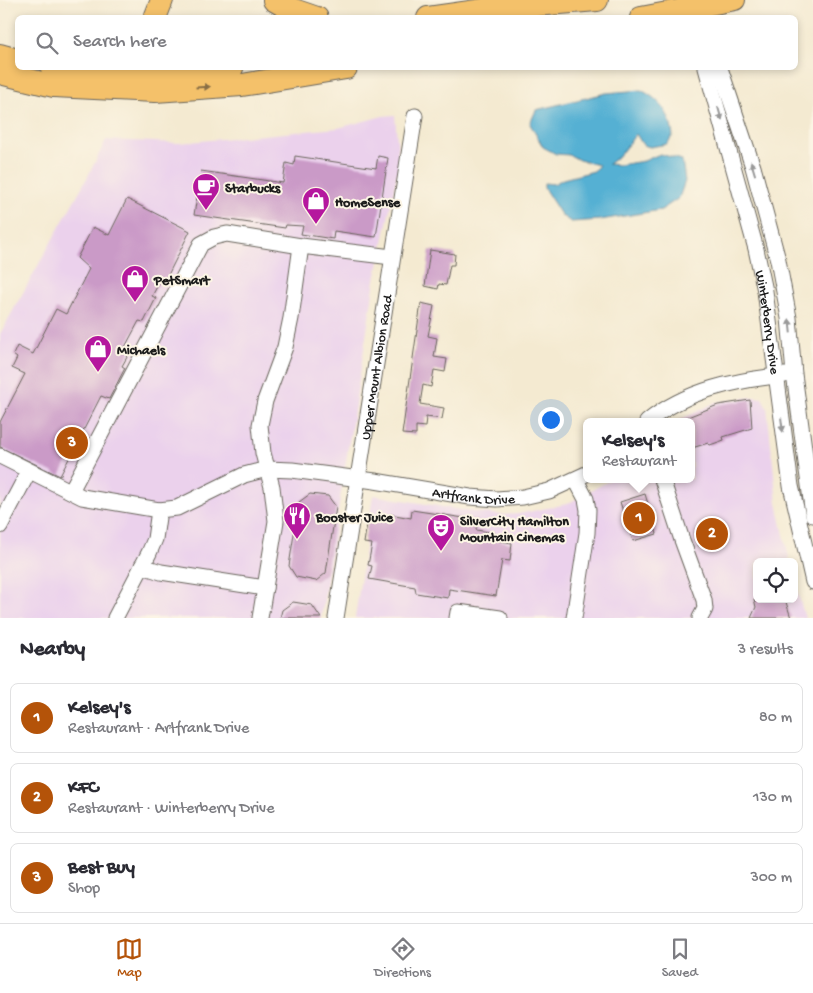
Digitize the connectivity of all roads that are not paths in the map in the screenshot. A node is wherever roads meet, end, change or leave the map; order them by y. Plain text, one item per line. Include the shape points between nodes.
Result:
1 (162, 0) edge
2 (274, 0) edge
3 (598, 0) edge
4 (735, 0) edge
5 (696, 8) edge
6 (156, 15) edge
7 (308, 15) edge
8 (449, 15) edge
9 (520, 15) edge
10 (658, 15) edge
11 (25, 70) edge
12 (62, 70) edge
13 (215, 70) edge
14 (334, 70) edge
15 (707, 70) edge
16 (721, 70) edge
17 (415, 116) dead end
18 (301, 246) junction
19 (392, 257) junction
20 (794, 374) junction
21 (776, 376) junction
22 (652, 418) edge
23 (0, 456) edge
24 (267, 469) junction
25 (29, 471) junction
26 (581, 477) edge
27 (359, 478) junction
28 (663, 483) edge
29 (71, 492) junction
30 (4, 509) edge
31 (159, 510) junction
32 (813, 515) edge
33 (0, 526) edge
34 (142, 566) junction
35 (813, 582) edge
36 (266, 588) junction
37 (115, 618) edge
38 (260, 618) edge
39 (336, 618) edge
40 (457, 618) edge
41 (500, 618) edge
42 (574, 618) edge
43 (700, 618) edge

1 - 6 highway
2 - 7 highway
3 - 8 highway
3 - 9 highway
4 - 5 main road
5 - 10 highway
11 -> 14 highway via 54,86 155,91 242,85
12 - 13 highway via 130,76
15 -> 21 street, Winterberry Drive via 756,248
20 -> 16 street, Winterberry Drive via 789,318 778,260 753,167
17 - 19 street, Upper Mount Albion Road
18 - 19 street
18 - 24 street via 285,347 260,424
18 - 29 street via 227,234 201,244
19 - 27 street, Upper Mount Albion Road
20 - 21 street
20 - 32 street, Winterberry Drive
21 - 22 street via 703,391 671,405
21 -> 35 street, Winterberry Drive via 791,486
23 - 25 street
24 - 27 street, Artfrank Drive
24 - 31 street, Artfrank Drive via 244,475 177,508
24 - 36 street via 276,521
25 - 29 street
25 - 30 street
26 - 27 street, Artfrank Drive via 536,495 497,499
26 - 42 street via 588,510 588,533
27 - 39 street, Upper Mount Albion Road
28 - 43 street via 704,600 705,609
29 - 31 street via 82,497
30 - 33 street
31 - 34 street via 155,539
34 - 36 street
34 - 37 street
36 - 38 street
40 - 41 street via 458,612

